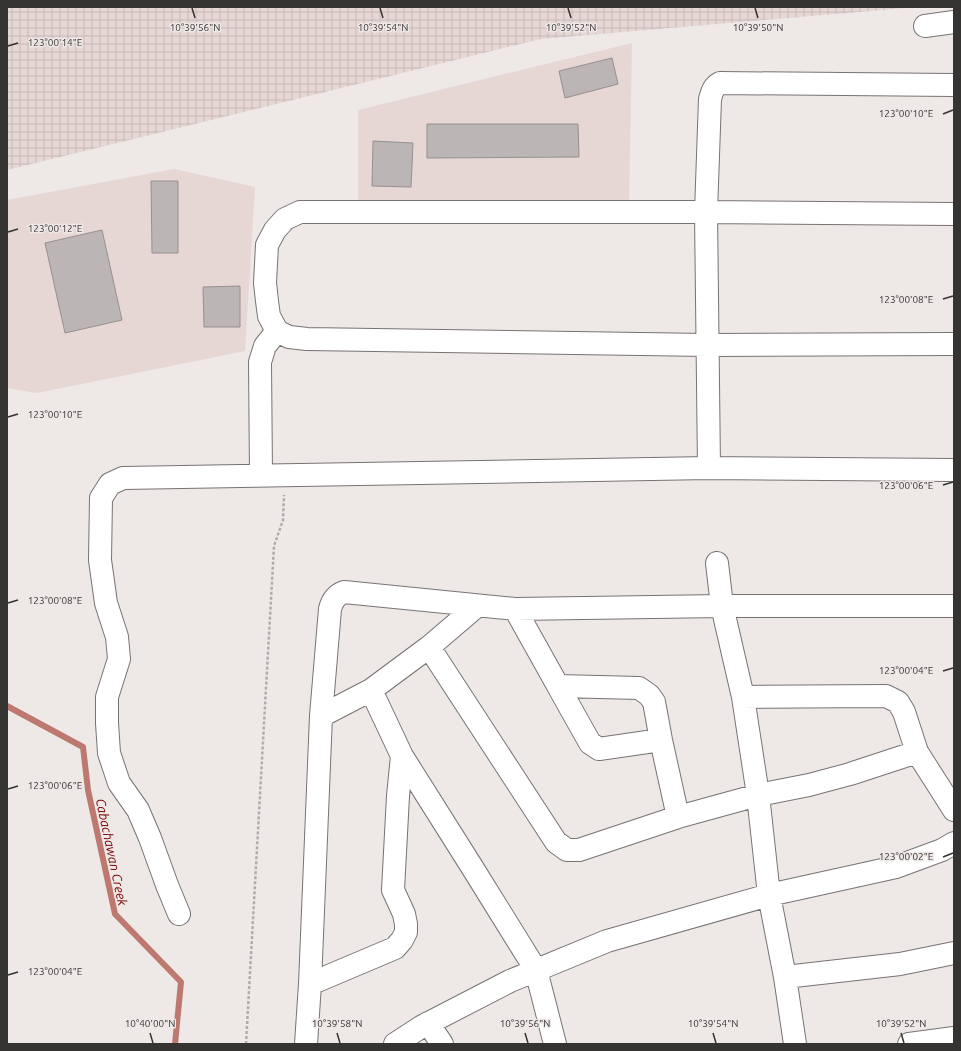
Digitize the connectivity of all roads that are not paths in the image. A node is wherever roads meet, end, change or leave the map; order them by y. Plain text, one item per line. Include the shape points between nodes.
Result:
1 (954, 22) edge
2 (925, 26) dead end
3 (954, 85) edge
4 (706, 212) junction
5 (954, 214) edge
6 (277, 331) junction
7 (954, 344) edge
8 (708, 345) junction
9 (709, 468) junction
10 (954, 470) edge
11 (261, 475) junction
12 (717, 563) dead end
13 (477, 606) junction
14 (722, 606) junction
15 (954, 606) edge
16 (515, 609) junction
17 (429, 647) junction
18 (558, 686) junction
19 (371, 690) junction
20 (743, 697) junction
21 (321, 716) junction
22 (661, 740) junction
23 (917, 752) junction
24 (402, 756) junction
25 (758, 795) junction
26 (954, 810) edge
27 (678, 817) junction
28 (954, 843) edge
29 (769, 895) junction
30 (179, 914) dead end
31 (954, 953) edge
32 (536, 970) junction
33 (785, 977) junction
34 (310, 984) junction
35 (428, 1023) junction
36 (954, 1038) edge
37 (306, 1044) edge
38 (395, 1044) edge
39 (442, 1044) edge
40 (554, 1044) edge
41 (795, 1044) edge
42 (909, 1044) edge

1 - 2 street
3 - 4 street via 716,85 710,99
4 - 5 street
4 - 6 street via 300,212 285,219 267,245 266,301 269,316
4 - 8 street
6 - 8 street via 289,337 307,339
6 - 11 street via 265,346 260,362
7 - 8 street
8 - 9 street
9 - 10 street
9 - 11 street
11 - 30 street via 123,478 110,484 101,498 100,560 106,603 117,637 119,659 107,697 109,753 119,783 138,810
12 - 14 street
13 - 16 street
13 - 17 street
13 - 21 street via 344,592 339,594 330,609
14 - 15 street
14 - 16 street
14 - 20 street
16 - 18 street
17 - 19 street
17 - 27 street via 556,842 567,850 579,850
18 - 22 street via 590,743 599,749
18 - 22 street via 639,688 654,702
19 - 21 street
19 - 24 street
20 - 23 street via 886,696 898,702 904,712
20 - 25 street
21 - 34 street
22 - 27 street
23 - 25 street via 850,774
23 - 26 street
24 - 32 street
24 - 34 street via 393,890 404,914 406,932 395,948
25 - 27 street
25 - 29 street
28 - 29 street via 896,867
29 - 32 street via 607,941
29 - 33 street
31 - 33 street via 900,964
32 - 35 street
32 - 40 street
33 - 41 street
34 - 37 street
35 - 38 street
35 - 39 street
36 - 42 street

